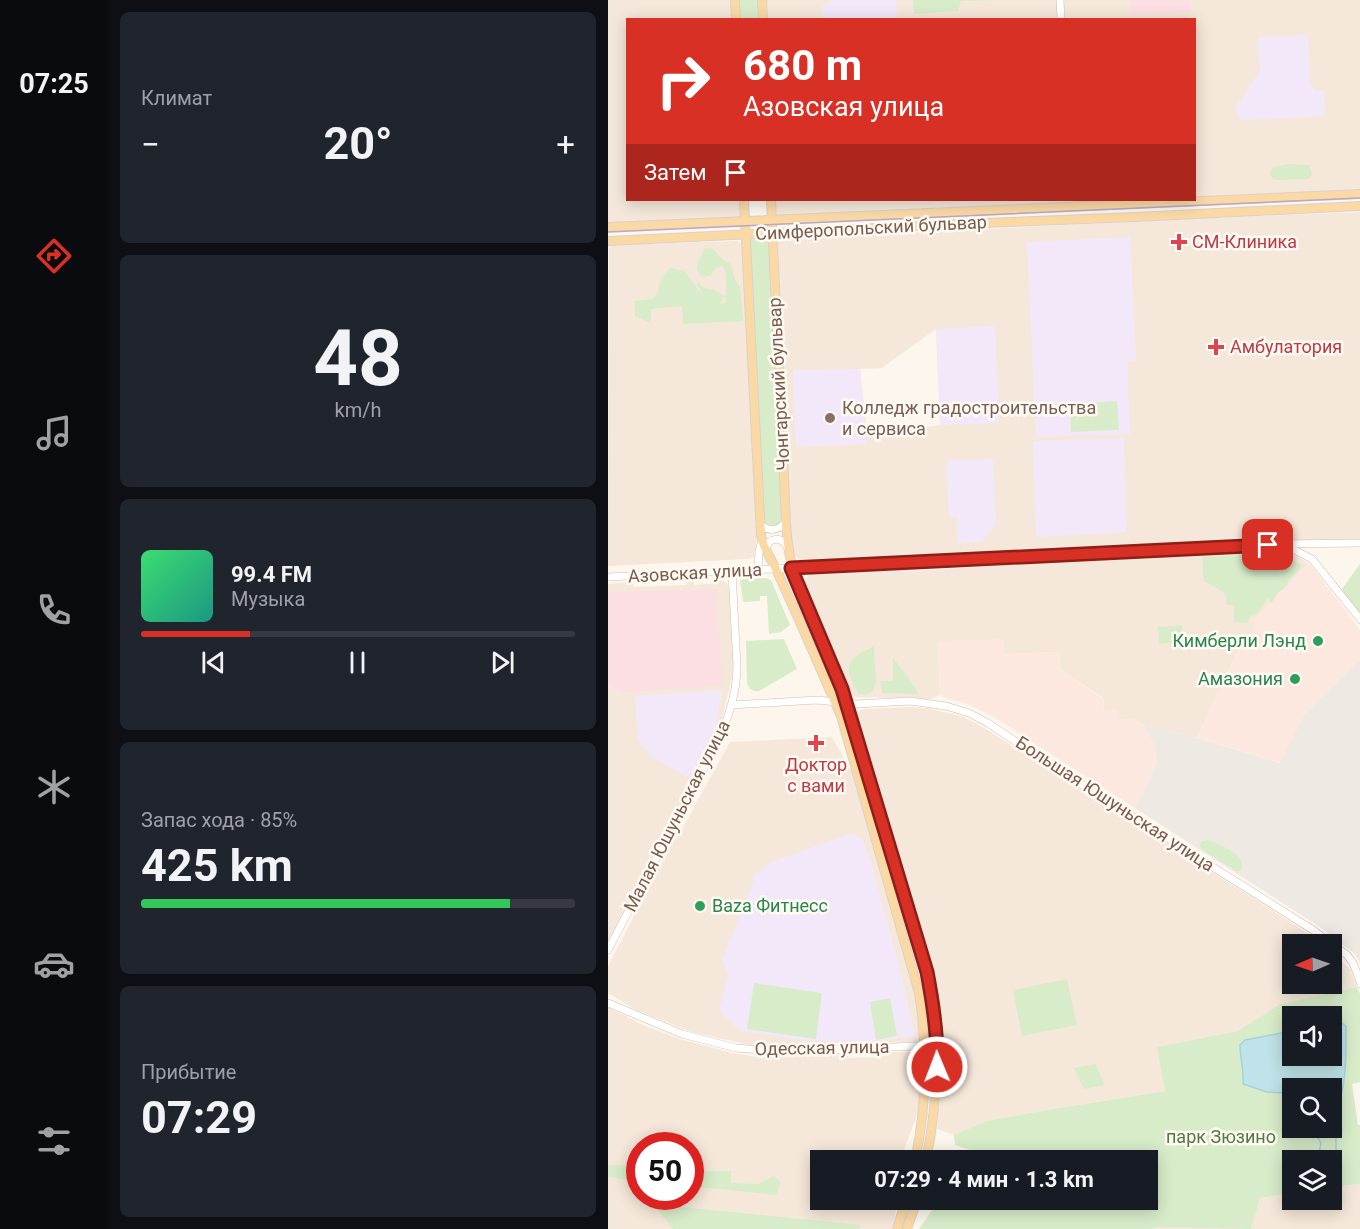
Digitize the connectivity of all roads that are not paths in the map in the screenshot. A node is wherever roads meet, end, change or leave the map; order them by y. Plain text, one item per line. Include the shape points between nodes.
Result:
1 (736, 0) edge
2 (762, 0) edge
3 (1060, 0) edge
4 (736, 18) edge
5 (763, 18) edge
6 (1061, 18) edge
7 (1361, 194) edge
8 (744, 201) edge
9 (771, 201) edge
10 (1185, 201) edge
11 (1196, 201) edge
12 (1068, 203) edge
13 (1135, 203) junction
14 (1361, 206) edge
15 (1135, 217) junction
16 (772, 220) junction
17 (745, 222) junction
18 (608, 228) edge
19 (773, 233) junction
20 (746, 235) junction
21 (608, 241) edge
22 (786, 522) junction
23 (760, 524) junction
24 (762, 540) junction
25 (1361, 543) edge
26 (1283, 544) junction
27 (1323, 544) junction
28 (787, 547) junction
29 (766, 549) junction
30 (1312, 559) junction
31 (791, 568) junction
32 (758, 569) junction
33 (776, 569) junction
34 (732, 572) junction
35 (608, 577) edge
36 (1361, 620) edge
37 (835, 701) junction
38 (846, 702) junction
39 (732, 705) junction
40 (608, 950) edge
41 (1361, 984) edge
42 (608, 1003) edge
43 (937, 1045) junction
44 (926, 1046) junction
45 (917, 1150) edge
46 (928, 1150) edge
47 (903, 1210) edge
48 (914, 1210) edge
49 (897, 1229) edge
50 (907, 1229) edge

1 - 4 main road
2 - 5 main road
3 - 6 street
7 - 11 main road, Симферопольский бульвар
8 - 17 main road, Чонгарский бульвар
9 - 16 main road, Чонгарский бульвар
10 - 13 main road, Симферопольский бульвар
12 - 13 main road, Симферопольский бульвар
12 - 16 main road, Симферопольский бульвар
13 - 15 main road
14 - 15 main road, Симферопольский бульвар
15 - 19 main road, Симферопольский бульвар
16 - 17 main road, Симферопольский бульвар
16 - 19 main road, Чонгарский бульвар
17 - 18 main road, Симферопольский бульвар
17 - 20 main road, Чонгарский бульвар
19 - 20 main road, Симферопольский бульвар
19 - 22 main road, Чонгарский бульвар
20 - 21 main road, Симферопольский бульвар
20 - 23 main road, Чонгарский бульвар
22 - 23 street via 773,530
22 - 28 main road, Чонгарский бульвар
23 - 24 main road, Чонгарский бульвар
24 - 29 main road, Чонгарский бульвар
24 - 32 street, Чонгарский бульвар
25 - 27 street, Азовская улица
26 - 27 street, Азовская улица
26 - 30 street
26 - 31 street, Азовская улица
27 - 30 street via 1314,550
28 - 29 street via 776,539
28 - 31 main road, Чонгарский бульвар
29 - 33 main road, Чонгарский бульвар
30 - 36 street
31 - 33 street, Азовская улица
31 - 38 main road, Чонгарский бульвар
32 - 33 street, Азовская улица
32 - 34 street, Азовская улица
33 - 37 main road, Чонгарский бульвар
34 - 35 street, Азовская улица
34 - 39 street, Малая Юшуньская улица via 737,666
37 - 38 street, Большая Юшуньская улица
37 - 39 street, Большая Юшуньская улица
37 - 44 main road, Чонгарский бульвар via 915,975
38 - 41 street, Большая Юшуньская улица via 935,704 969,713 988,723 1313,930 1347,955
38 - 43 main road, Чонгарский бульвар via 927,972
39 - 40 street, Малая Юшуньская улица via 714,749
42 - 44 street, Одесская улица via 682,1034 736,1048 784,1052
43 - 44 street, Одесская улица
43 - 46 main road, Чонгарский бульвар via 935,1107
44 - 45 main road, Чонгарский бульвар via 925,1102
47 - 49 main road
48 - 50 main road

